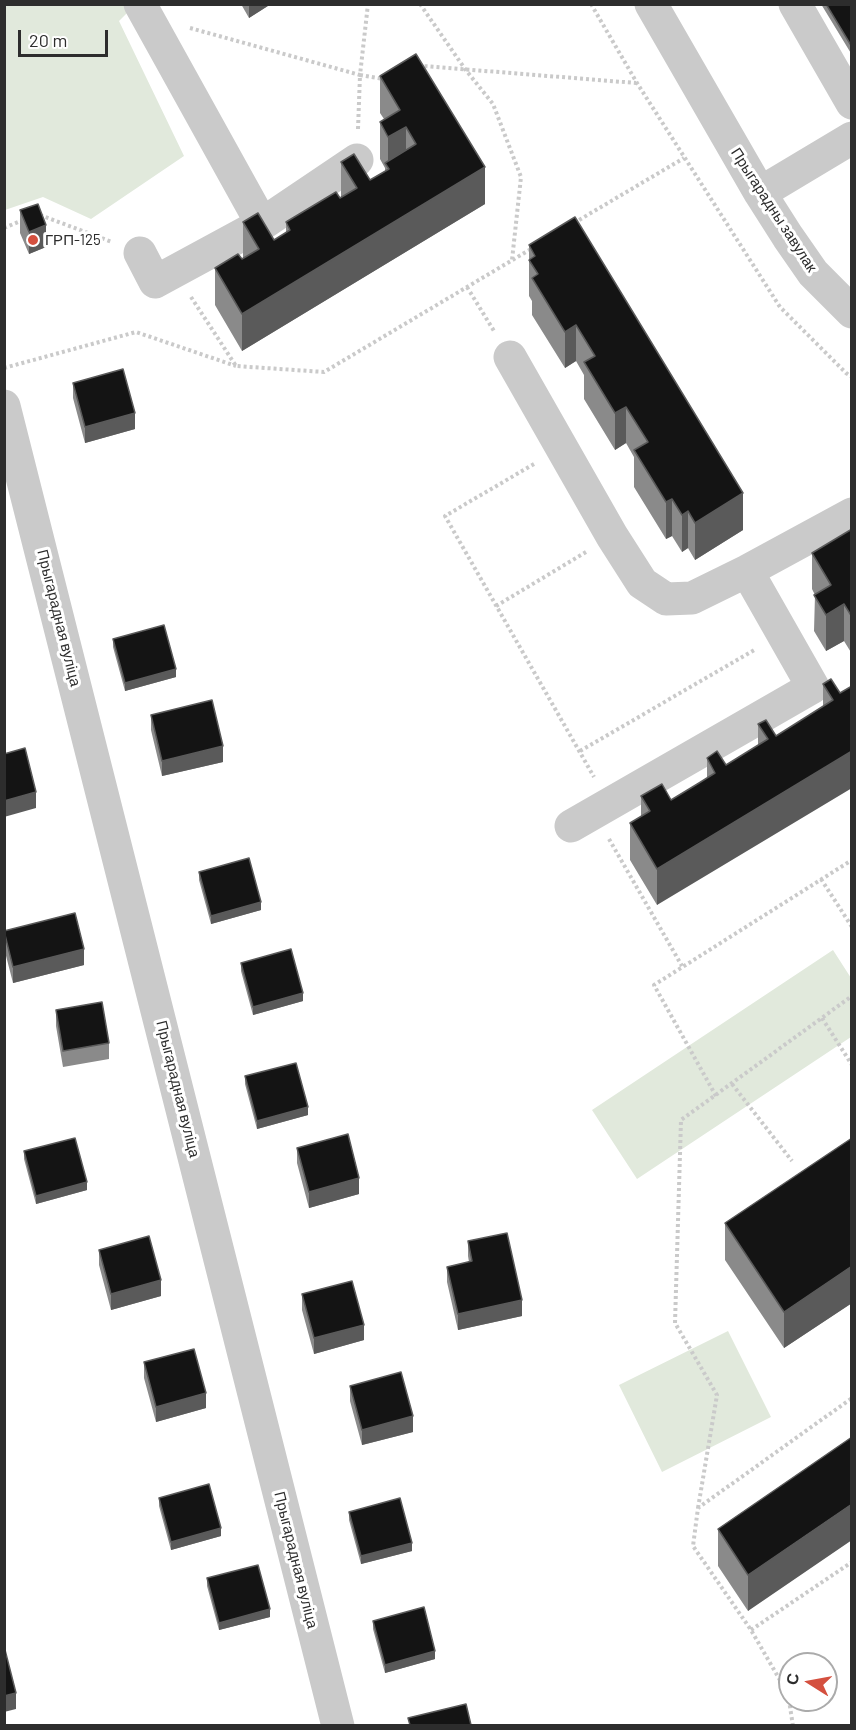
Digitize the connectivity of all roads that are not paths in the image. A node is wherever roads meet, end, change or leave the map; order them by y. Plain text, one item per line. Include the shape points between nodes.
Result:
1 (651, 4) edge
2 (795, 4) edge
3 (143, 10) edge
4 (852, 103) edge
5 (852, 138) edge
6 (357, 160) edge
7 (760, 193) junction
8 (262, 224) junction
9 (140, 253) road end
10 (852, 312) edge
11 (510, 357) road end
12 (4, 406) edge
13 (11, 454) edge
14 (852, 514) edge
15 (747, 571) junction
16 (591, 814) road end
17 (338, 1725) edge

1 - 7 street, Прыгарадны завулак
2 - 4 street
3 - 8 street
5 - 7 street
6 - 8 street
7 - 10 street, Прыгарадны завулак via 813,273
8 - 9 street via 155,282
11 - 15 street via 642,583 666,599 692,598
12 - 13 street, Прыгарадная вуліца
13 - 17 street, Прыгарадная вуліца
14 - 15 street
15 - 16 street via 813,687

